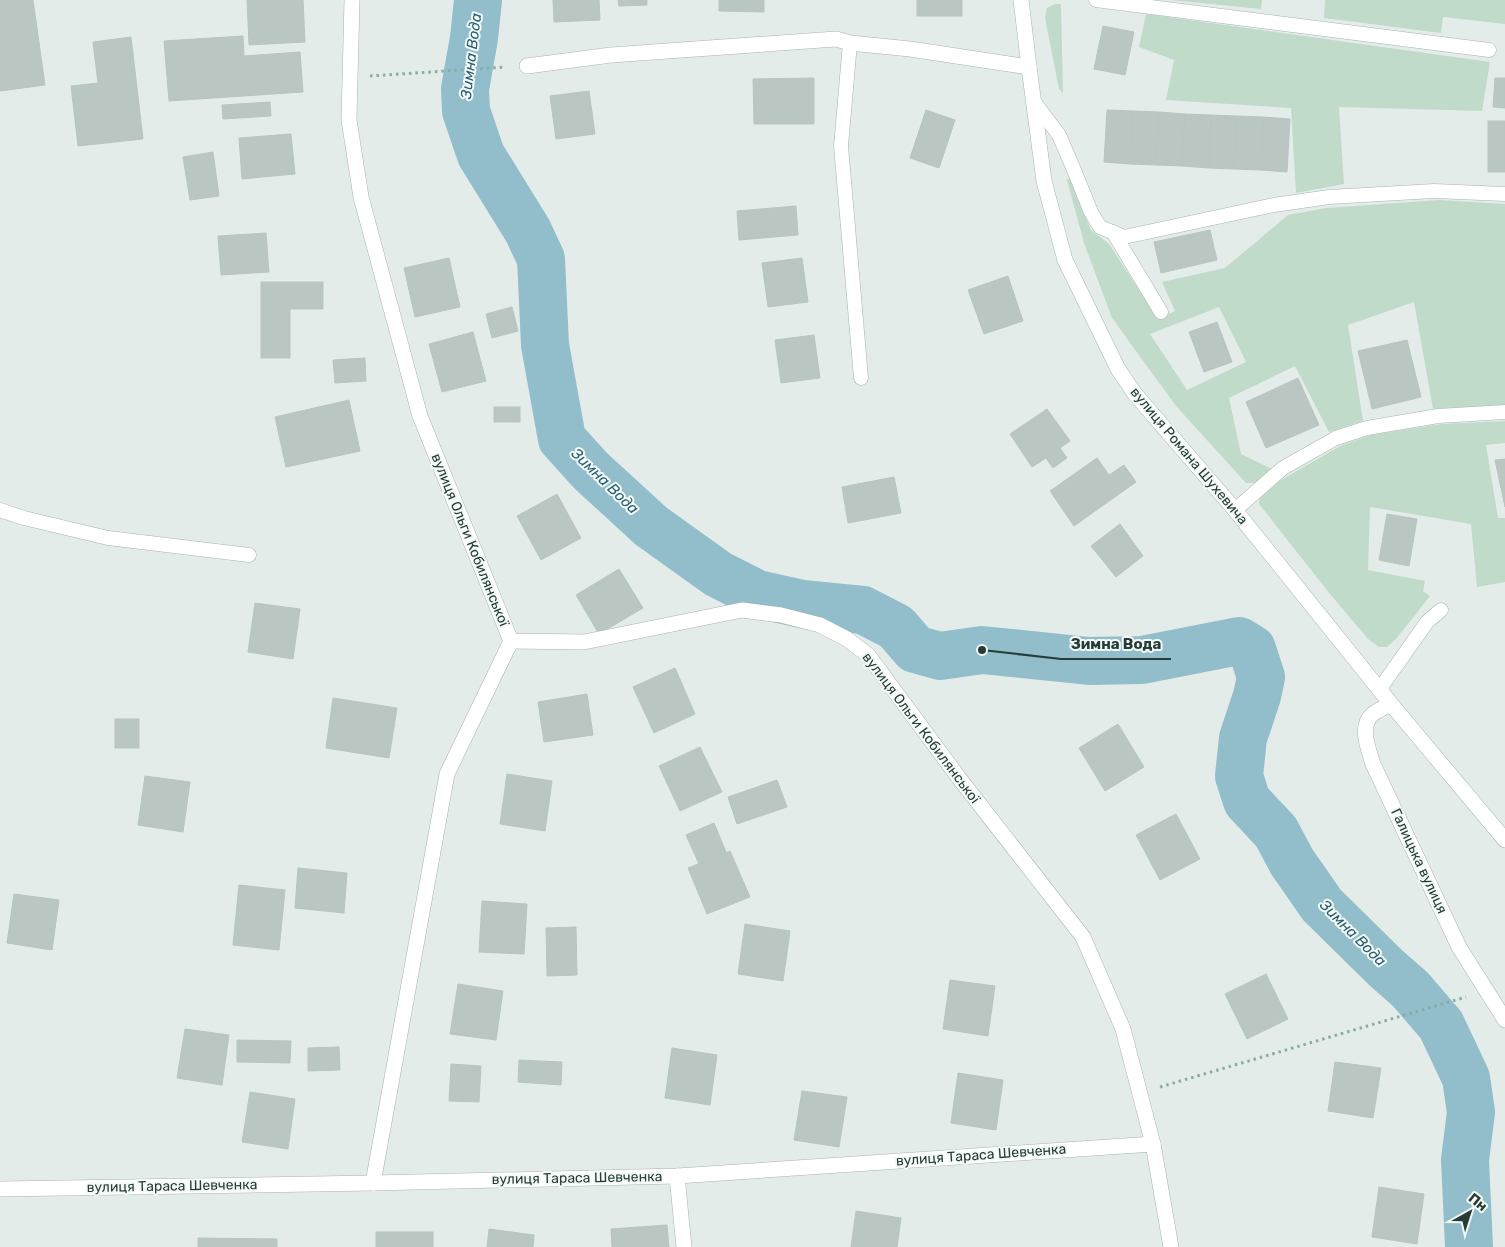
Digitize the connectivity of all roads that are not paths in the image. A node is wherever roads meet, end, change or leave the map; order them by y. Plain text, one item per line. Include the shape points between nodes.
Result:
1 (352, 0) edge
2 (1021, 0) edge
3 (1096, 0) edge
4 (850, 43) junction
5 (1489, 50) dead end
6 (527, 66) road end
7 (1029, 66) junction
8 (1034, 102) junction
9 (1505, 194) edge
10 (1113, 232) junction
11 (1162, 312) dead end
12 (861, 378) dead end
13 (1505, 412) edge
14 (0, 510) edge
15 (1235, 510) junction
16 (249, 555) dead end
17 (1441, 610) dead end
18 (511, 641) junction
19 (1380, 690) junction
20 (1390, 704) junction
21 (1505, 840) edge
22 (1505, 1020) edge
23 (1153, 1144) junction
24 (677, 1176) junction
25 (373, 1183) junction
26 (0, 1188) edge
27 (684, 1247) edge
28 (1171, 1247) edge

1 - 18 street, вулиця Ольги Кобилянської via 349,120 361,197 420,416
2 - 7 street, вулиця Романа Шухевича
3 - 5 lane
4 - 6 street via 836,39 611,55
4 - 7 street
4 - 12 lane via 842,146
7 - 8 street, вулиця Романа Шухевича
8 - 10 lane via 1059,135 1090,212 1100,227
8 - 15 street, вулиця Романа Шухевича via 1044,181 1065,260 1118,369 1135,394
9 - 10 lane via 1434,191 1329,198 1274,205 1124,236
10 - 11 lane
13 - 15 lane via 1438,416 1367,428 1336,438 1283,468
14 - 16 lane via 108,538
15 - 19 street, вулиця Романа Шухевича
17 - 19 lane via 1426,622
18 - 23 street, вулиця Ольги Кобилянської via 584,642 742,610 820,625 868,655 958,778 1083,937 1123,1029
18 - 25 street via 447,774
19 - 20 street, вулиця Романа Шухевича
20 - 21 street, вулиця Романа Шухевича
20 - 22 street, Галицька вулиця via 1371,715 1367,724 1366,737 1373,764 1459,948
23 - 24 street, вулиця Тараса Шевченка
23 - 28 street, вулиця Ольги Кобилянської
24 - 25 street, вулиця Тараса Шевченка
24 - 27 street
25 - 26 street, вулиця Тараса Шевченка

